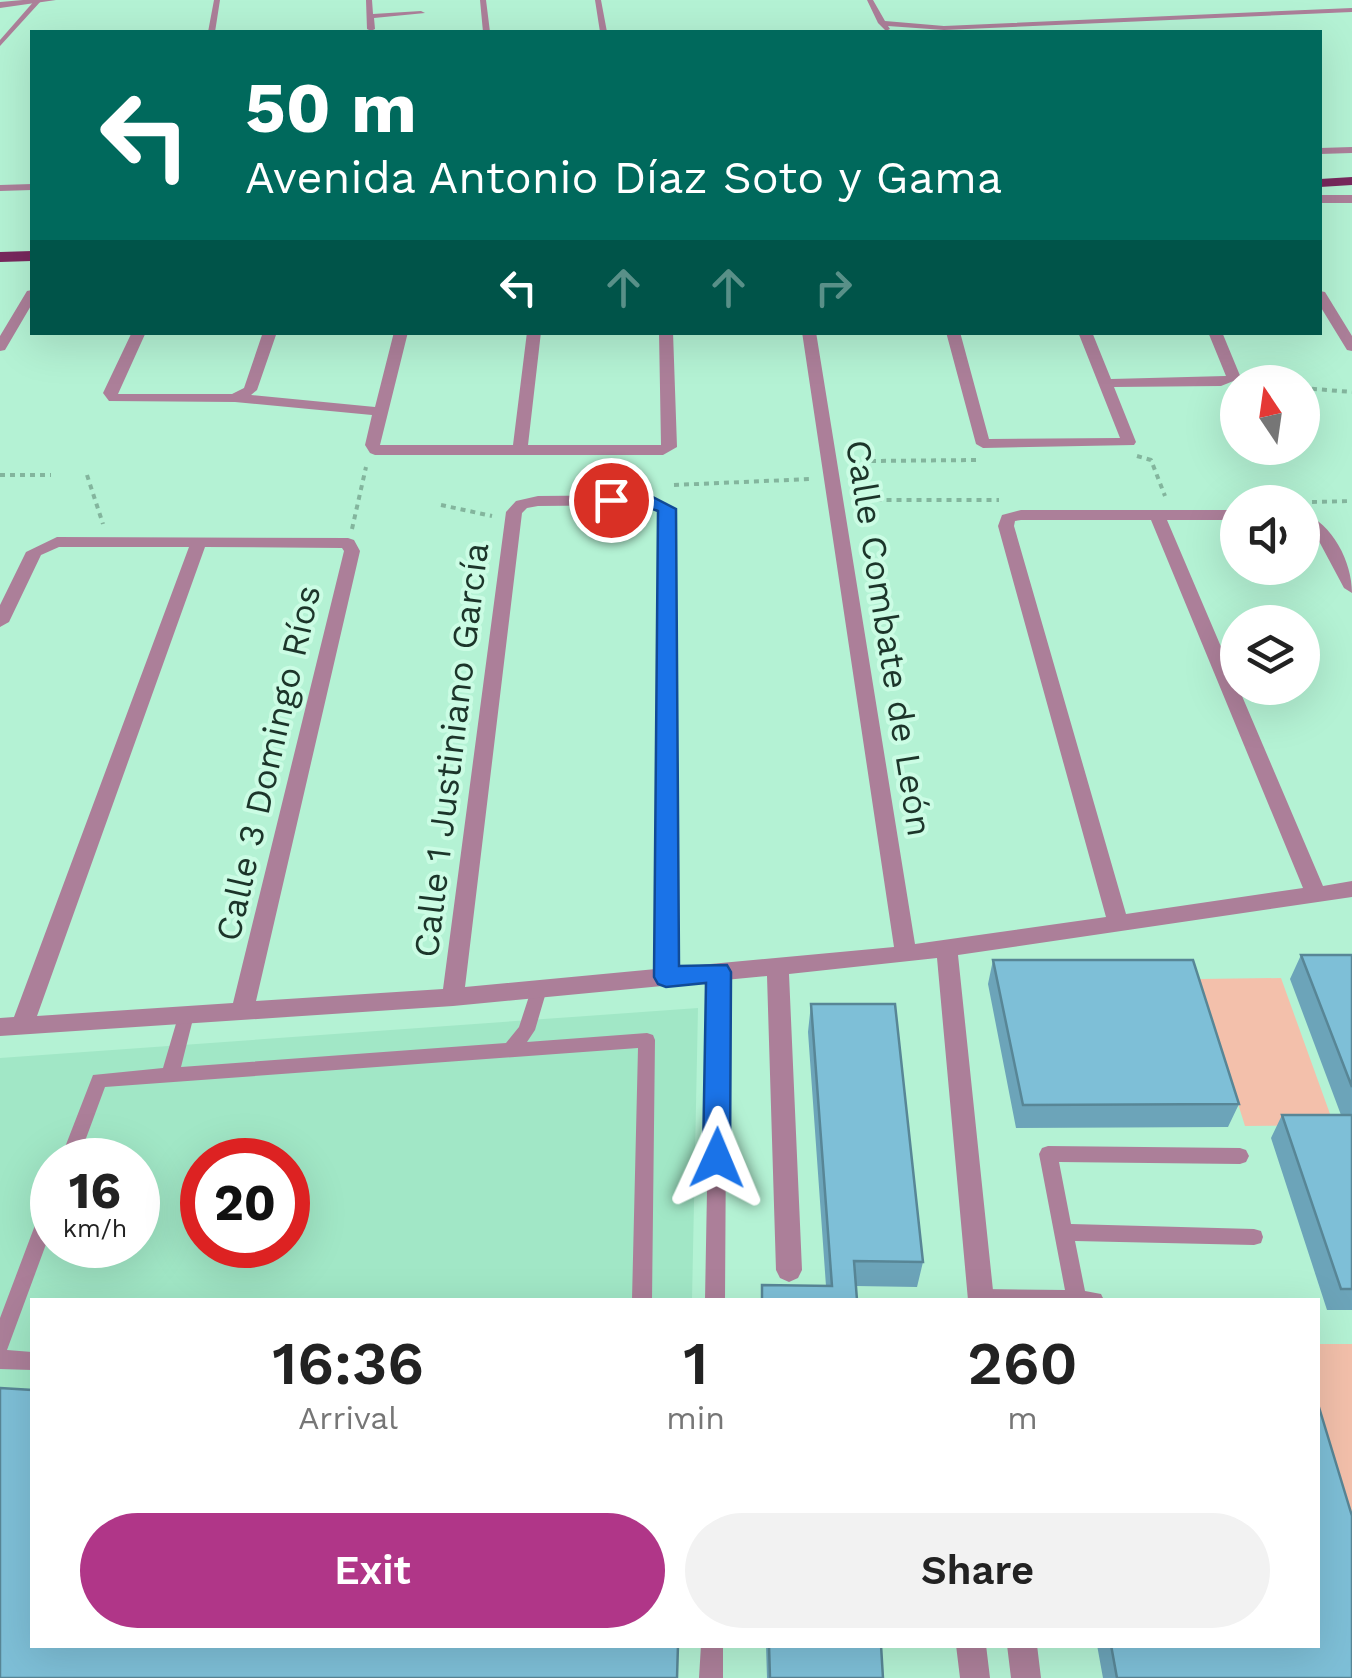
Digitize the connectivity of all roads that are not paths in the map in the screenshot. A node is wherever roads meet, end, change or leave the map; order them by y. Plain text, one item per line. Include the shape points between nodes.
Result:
1 (50, 0) edge
2 (217, 0) edge
3 (369, 0) edge
4 (483, 0) edge
5 (598, 0) edge
6 (870, 0) edge
7 (38, 1) edge
8 (0, 5) edge
9 (1352, 10) edge
10 (421, 13) dead end
11 (370, 16) junction
12 (882, 22) junction
13 (13, 26) junction
14 (0, 27) edge
15 (372, 29) dead end
16 (211, 30) edge
17 (487, 30) edge
18 (604, 30) edge
19 (887, 30) edge
20 (0, 44) edge
21 (1352, 150) edge
22 (1322, 151) edge
23 (1352, 181) edge
24 (1322, 183) edge
25 (30, 187) edge
26 (0, 188) edge
27 (1352, 198) edge
28 (1322, 199) edge
29 (30, 239) edge
30 (0, 240) edge
31 (30, 256) edge
32 (0, 257) edge
33 (30, 297) edge
34 (1322, 298) edge
35 (138, 335) edge
36 (269, 335) edge
37 (399, 335) edge
38 (534, 335) edge
39 (666, 335) edge
40 (809, 335) edge
41 (954, 335) edge
42 (1086, 335) edge
43 (1216, 335) edge
44 (0, 347) edge
45 (1352, 347) edge
46 (1108, 383) junction
47 (235, 398) junction
48 (383, 412) junction
49 (520, 452) junction
50 (1158, 505) junction
51 (1220, 513) edge
52 (1320, 528) edge
53 (200, 540) junction
54 (1352, 588) edge
55 (0, 622) edge
56 (1352, 890) edge
57 (1316, 894) junction
58 (1118, 924) junction
59 (947, 948) junction
60 (906, 954) junction
61 (778, 967) junction
62 (718, 972) junction
63 (666, 977) junction
64 (538, 990) junction
65 (453, 997) junction
66 (242, 1012) junction
67 (186, 1015) junction
68 (12, 1025) edge
69 (511, 1050) junction
70 (170, 1075) junction
71 (77, 1138) edge
72 (1240, 1156) dead end
73 (1063, 1232) junction
74 (1254, 1236) dead end
75 (30, 1263) edge
76 (788, 1270) dead end
77 (642, 1298) edge
78 (715, 1298) edge
79 (981, 1298) edge
80 (1077, 1298) edge
81 (0, 1344) edge
82 (0, 1359) edge
83 (30, 1361) edge
84 (712, 1648) edge
85 (972, 1648) edge
86 (1022, 1648) edge
87 (711, 1678) edge
88 (975, 1678) edge
89 (1026, 1678) edge

1 - 7 street
2 - 16 lane
3 - 11 lane
4 - 17 lane
5 - 18 lane
6 - 12 lane
7 - 8 street
7 - 13 lane
9 - 12 lane via 944,28
10 - 11 lane
11 - 15 lane
12 - 19 lane
13 - 14 lane
13 - 20 lane
21 - 22 lane
23 - 24 main road
25 - 26 lane
27 - 28 street
29 - 30 main road
31 - 32 main road
33 - 44 street
34 - 45 street
35 - 47 street via 110,393 114,398
36 - 47 street via 250,390
37 - 48 street
38 - 49 street
39 - 49 street via 666,449
40 - 60 street, Calle Combate de León
41 - 46 street via 983,444 1128,442
42 - 46 street
43 - 46 street via 1234,378
47 - 48 street
48 - 49 street via 376,450
50 - 51 street
50 - 57 street
50 - 58 street via 1019,508 1006,526
52 - 54 street
53 - 55 street via 58,542 34,552
53 - 66 street, Calle 3 Domingo Ríos via 341,542 352,551
53 - 68 street
56 - 57 street
57 - 58 street
58 - 59 street
59 - 60 street
59 - 79 street
60 - 61 street
61 - 62 street
61 - 76 street
62 - 63 street
62 - 78 lane
63 - 64 street
63 - 65 street, Calle 1 Justiniano García via 667,509 647,500 538,501 522,504 513,516
64 - 65 street
64 - 69 lane via 527,1030
65 - 66 street
66 - 67 street
67 - 68 street
67 - 70 lane
69 - 70 lane
69 - 77 lane via 647,1040
70 - 71 lane via 99,1080
72 - 73 lane via 1048,1154
73 - 74 lane
73 - 80 lane
75 - 81 lane
82 - 83 lane
84 - 87 lane
85 - 88 street
86 - 89 street

